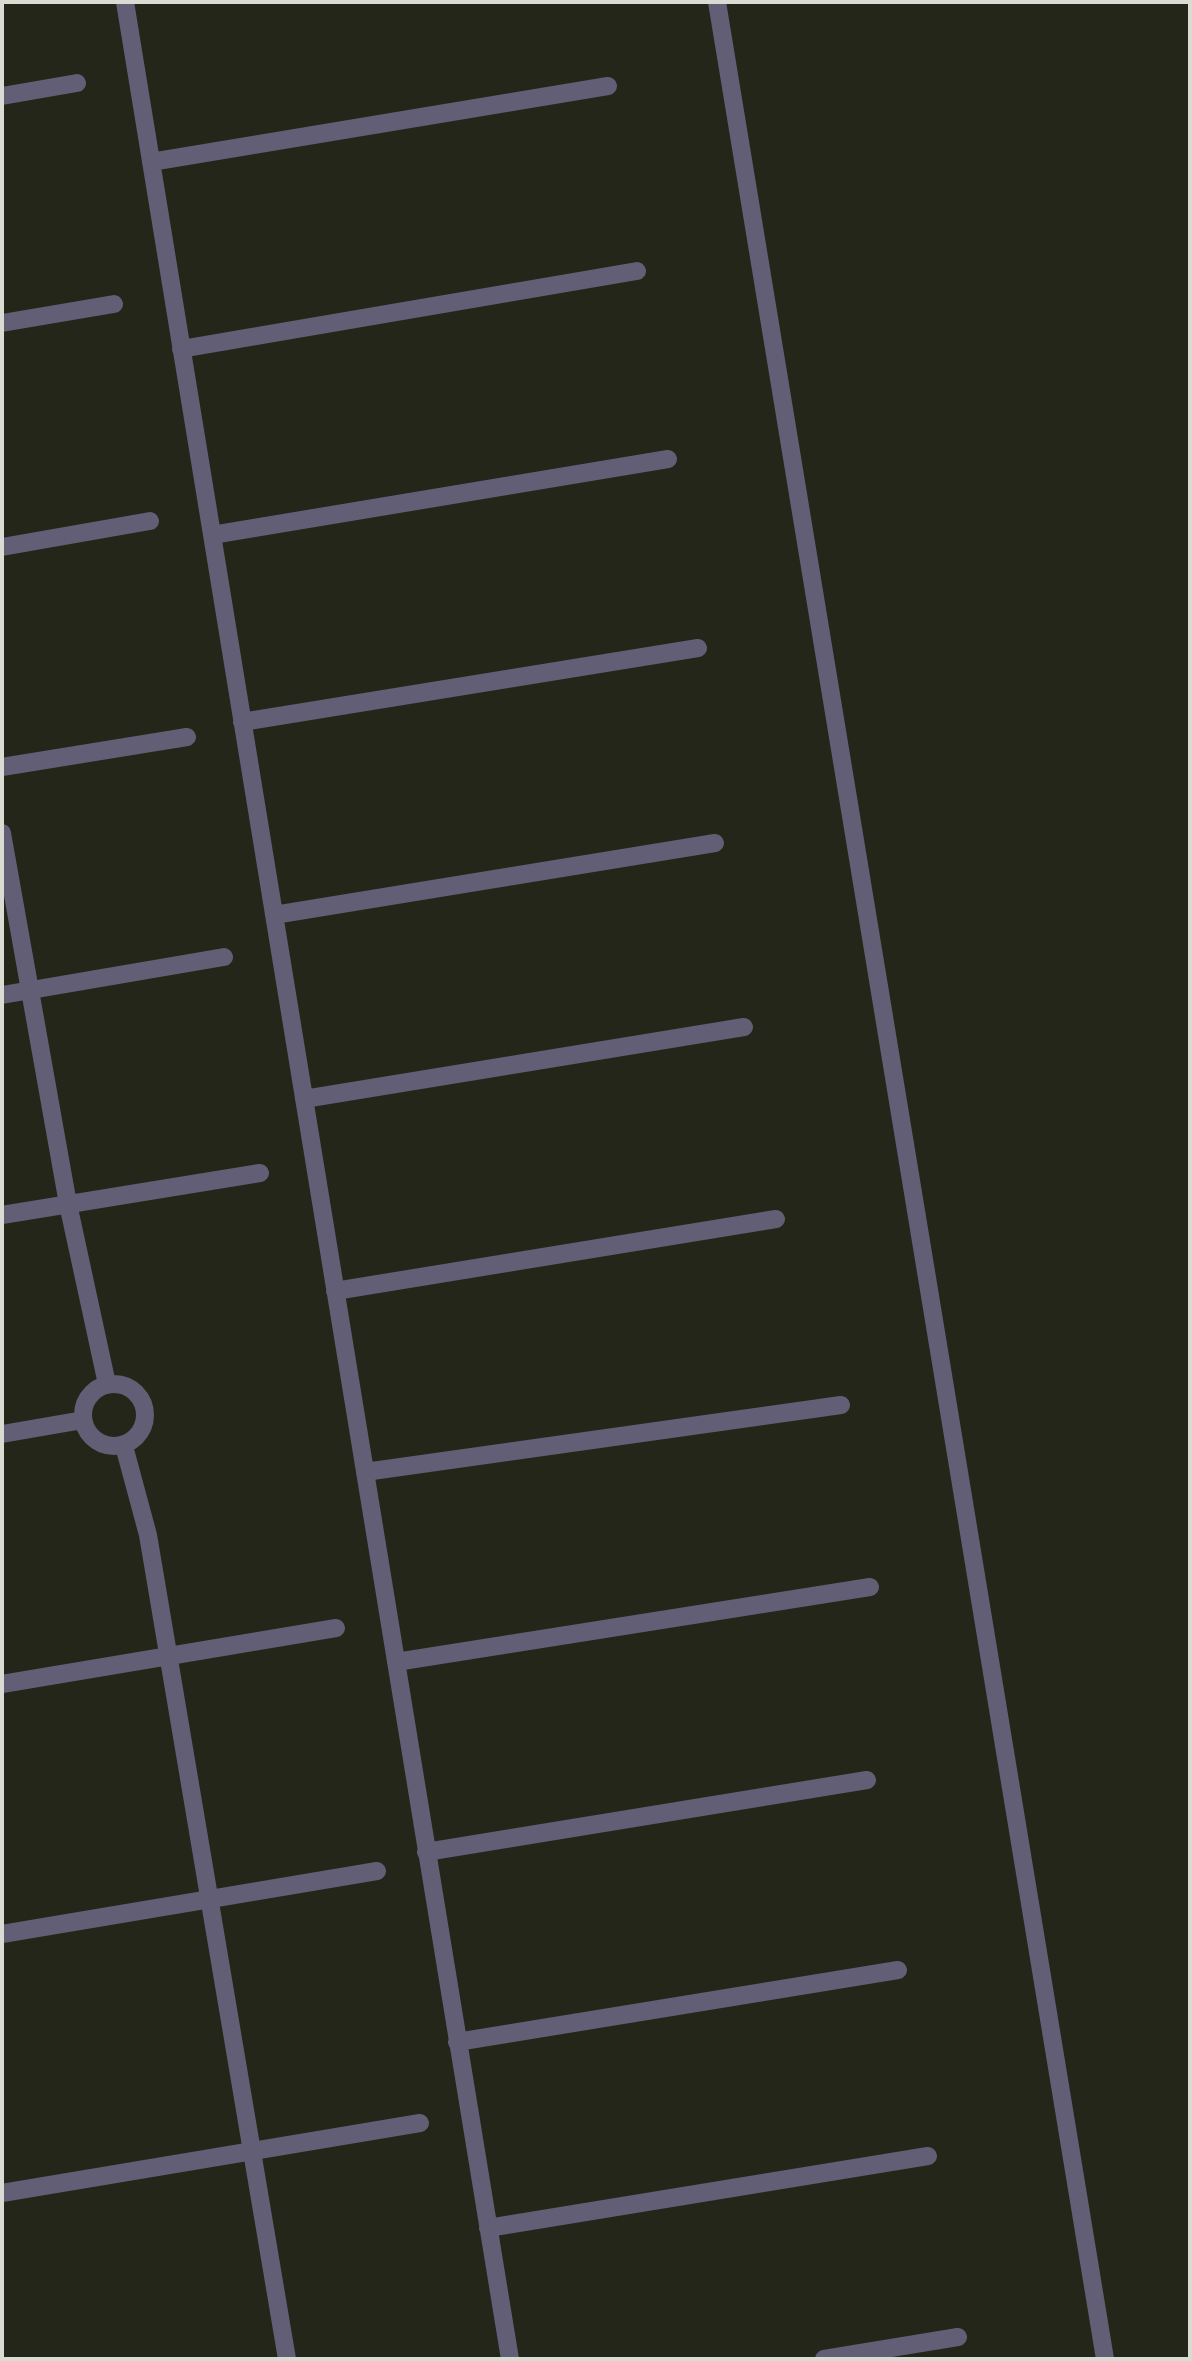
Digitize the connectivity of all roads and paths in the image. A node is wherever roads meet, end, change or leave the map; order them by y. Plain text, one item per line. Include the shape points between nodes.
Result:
1 (125, 2) edge
2 (717, 2) edge
3 (76, 83) dead end
4 (608, 86) dead end
5 (2, 96) edge
6 (151, 162) junction
7 (637, 271) dead end
8 (114, 304) dead end
9 (2, 323) edge
10 (181, 349) junction
11 (668, 459) dead end
12 (150, 521) dead end
13 (212, 535) junction
14 (2, 547) edge
15 (698, 648) dead end
16 (243, 722) junction
17 (187, 737) dead end
18 (2, 767) edge
19 (2, 832) edge
20 (715, 843) dead end
21 (274, 915) junction
22 (224, 957) dead end
23 (28, 990) junction
24 (2, 995) edge
25 (744, 1027) dead end
26 (304, 1099) junction
27 (260, 1172) dead end
28 (68, 1204) junction
29 (2, 1215) edge
30 (776, 1219) dead end
31 (335, 1292) junction
32 (107, 1384) junction
33 (841, 1405) dead end
34 (83, 1420) junction
35 (2, 1434) edge
36 (124, 1446) junction
37 (365, 1472) junction
38 (870, 1587) dead end
39 (336, 1628) dead end
40 (169, 1656) junction
41 (396, 1662) junction
42 (2, 1684) edge
43 (867, 1780) dead end
44 (426, 1852) junction
45 (377, 1871) dead end
46 (209, 1899) junction
47 (2, 1934) edge
48 (898, 1970) dead end
49 (457, 2042) junction
50 (420, 2123) dead end
51 (252, 2151) junction
52 (928, 2156) dead end
53 (2, 2193) edge
54 (488, 2228) junction
55 (958, 2337) dead end
56 (287, 2359) edge
57 (510, 2359) edge
58 (824, 2359) edge
59 (1105, 2359) edge

1 - 6 street
2 - 59 street
3 - 5 street
4 - 6 street
6 - 10 street
7 - 10 street
8 - 9 street
10 - 13 street
11 - 13 street
12 - 14 street
13 - 16 street
15 - 16 street
16 - 21 street
17 - 18 street
19 - 23 street
20 - 21 street
21 - 26 street
22 - 23 street
23 - 24 street
23 - 28 street
25 - 26 street
26 - 31 street
27 - 28 street
28 - 29 street
28 - 32 street
30 - 31 street
31 - 37 street
32 - 34 street via 93,1391 84,1404
32 - 36 street via 124,1384 138,1392 145,1407 146,1423
33 - 37 street
34 - 35 street
34 - 36 street via 90,1436 105,1446
36 - 40 street via 148,1535
37 - 41 street
38 - 41 street
39 - 40 street
40 - 42 street
40 - 46 street
41 - 44 street
43 - 44 street
44 - 49 street
45 - 46 street
46 - 47 street
46 - 51 street
48 - 49 street
49 - 54 street
50 - 51 street
51 - 53 street
51 - 56 street
52 - 54 street
54 - 57 street
55 - 58 street

